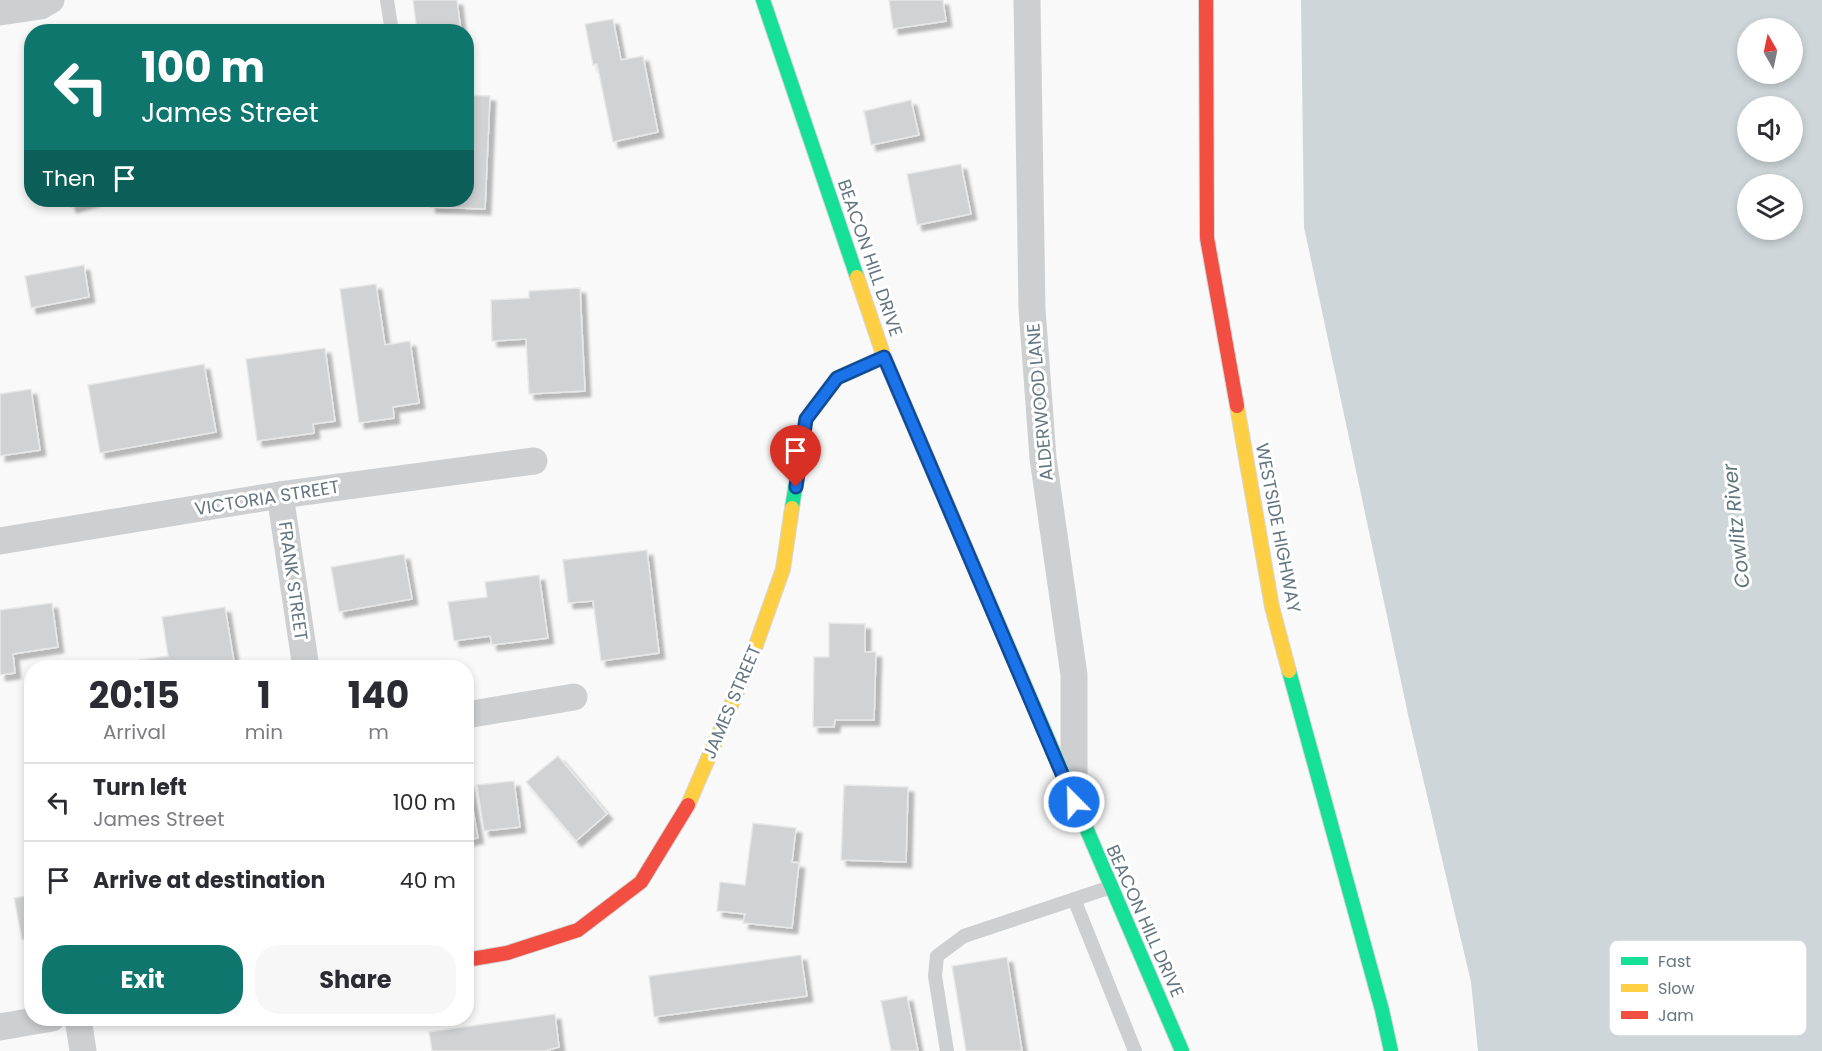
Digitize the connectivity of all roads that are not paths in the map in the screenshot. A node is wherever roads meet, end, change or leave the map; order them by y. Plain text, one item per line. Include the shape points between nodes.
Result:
1 (51, 0) edge
2 (387, 0) edge
3 (763, 0) edge
4 (1027, 0) edge
5 (1206, 0) edge
6 (0, 12) edge
7 (391, 24) edge
8 (884, 357) junction
9 (534, 461) dead end
10 (280, 495) junction
11 (0, 541) edge
12 (305, 660) edge
13 (574, 697) dead end
14 (474, 714) edge
15 (1074, 802) junction
16 (1111, 887) junction
17 (1074, 899) junction
18 (474, 958) edge
19 (24, 1023) edge
20 (79, 1026) edge
21 (0, 1027) edge
22 (83, 1051) edge
23 (947, 1051) edge
24 (1135, 1051) edge
25 (1182, 1051) edge
26 (1391, 1051) edge

1 - 6 street via 41,6
2 - 7 lane
3 - 8 street, BEACON HILL DRIVE
4 - 15 street, ALDERWOOD LANE via 1032,309 1043,458 1074,675
5 - 26 street, WESTSIDE HIGHWAY via 1207,238 1211,261 1272,607
8 - 15 street, BEACON HILL DRIVE
8 - 18 street, JAMES STREET via 837,378 806,419 783,569 751,659 688,805 641,882 578,930
9 - 10 street, VICTORIA STREET
10 - 11 street, VICTORIA STREET
10 - 12 street, FRANK STREET
13 - 14 street
15 - 16 street, BEACON HILL DRIVE
16 - 17 lane
16 - 25 street, BEACON HILL DRIVE
17 - 23 lane via 964,936 938,956 935,976
17 - 24 lane
19 - 21 street
20 - 22 street

